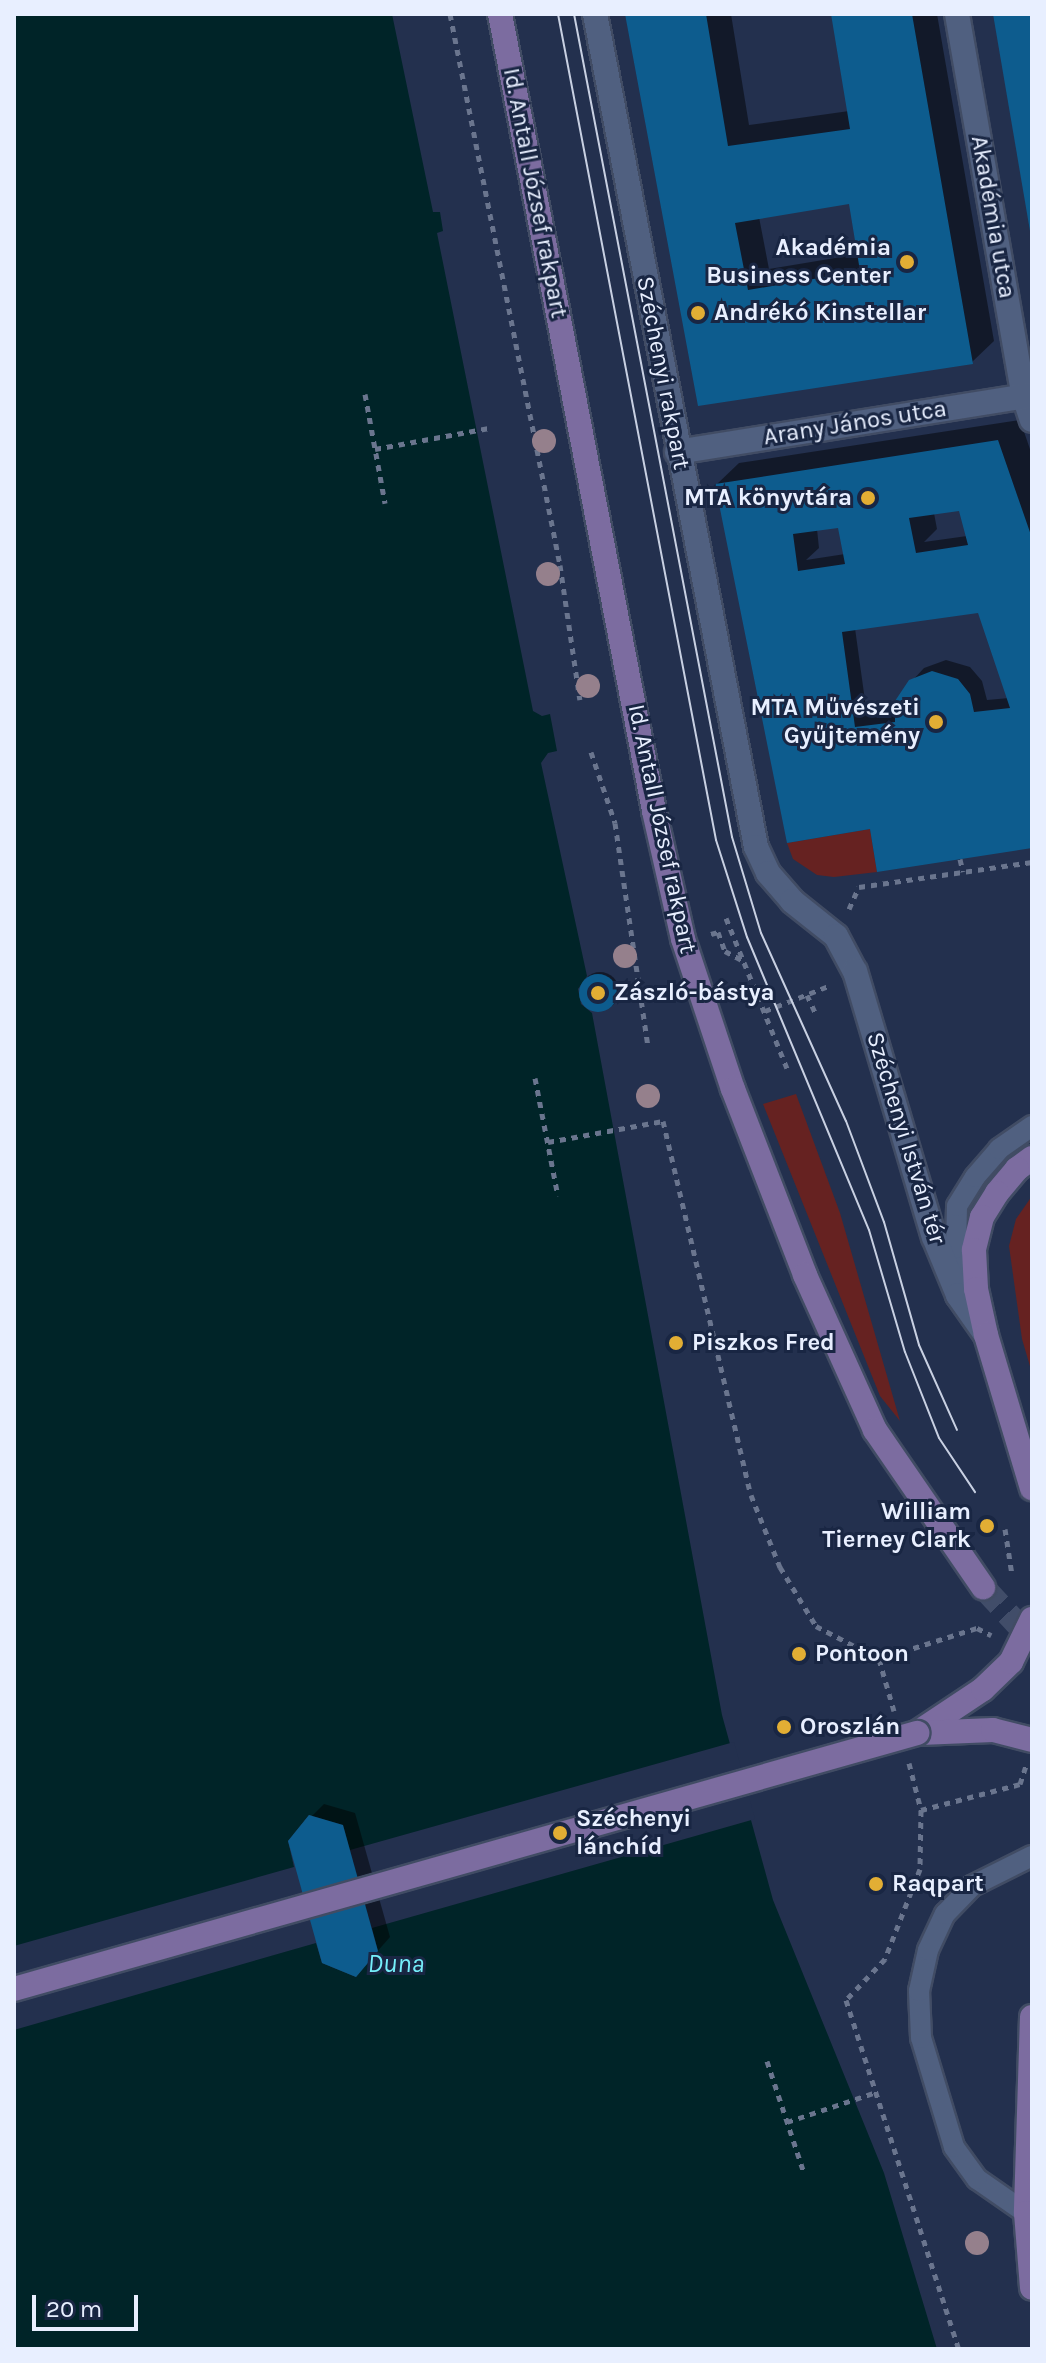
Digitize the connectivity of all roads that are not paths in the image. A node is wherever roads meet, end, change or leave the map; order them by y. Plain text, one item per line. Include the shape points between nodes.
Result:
1 (500, 14) edge
2 (595, 14) edge
3 (957, 14) edge
4 (1028, 395) edge
5 (1032, 420) edge
6 (677, 452) junction
7 (836, 936) joint
8 (1032, 1126) edge
9 (1032, 1158) edge
10 (986, 1335) junction
11 (1032, 1488) edge
12 (983, 1587) tunnel mouth
13 (1032, 1619) edge
14 (917, 1733) junction
15 (1029, 1739) edge
16 (1032, 1856) edge
17 (14, 1989) edge
18 (1032, 2017) edge
19 (1031, 2077) edge
20 (1026, 2213) junction
21 (1032, 2288) edge

1 - 12 main road, Id. Antall József rakpart via 683,939 733,1089 805,1275 875,1430
2 - 6 street, Széchenyi rakpart
3 - 4 street, Akadémia utca
4 - 5 street, Akadémia utca
4 - 6 street, Arany János utca
6 - 7 street, Széchenyi rakpart via 756,847 768,873 792,901
7 - 10 street, Széchenyi István tér via 855,971 934,1237 958,1295
8 - 10 lane, Széchenyi István tér via 999,1149 957,1206 956,1248
9 - 10 main road, Széchenyi István tér via 1017,1169 982,1217 974,1250
10 - 11 main road, Széchenyi István tér
13 - 14 main road via 1004,1669
14 - 15 main road via 993,1730
14 - 17 main road, bridge
16 - 20 lane via 972,1886 945,1914 928,1950 919,1991 921,2038 954,2147 977,2179
18 - 19 main road
19 - 20 main road
20 - 21 main road

